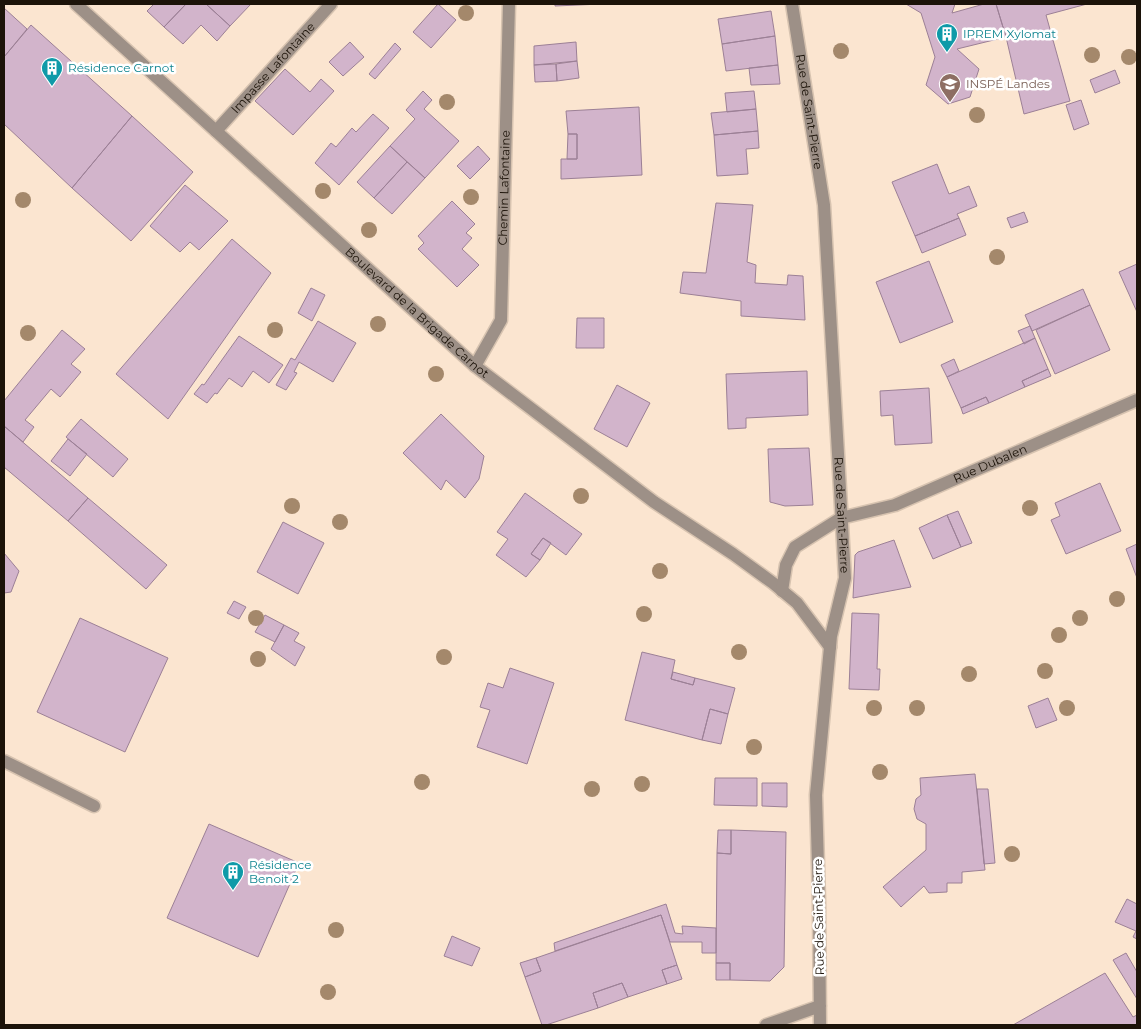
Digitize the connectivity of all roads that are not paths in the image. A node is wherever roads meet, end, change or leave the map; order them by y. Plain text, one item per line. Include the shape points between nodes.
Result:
1 (76, 4) edge
2 (330, 4) edge
3 (509, 4) edge
4 (792, 4) edge
5 (216, 132) junction
6 (475, 366) junction
7 (1137, 400) edge
8 (841, 518) junction
9 (782, 590) junction
10 (830, 647) junction
11 (4, 761) edge
12 (94, 806) dead end
13 (820, 1006) junction
14 (766, 1025) edge
15 (820, 1025) edge

1 - 5 street, Boulevard de la Brigade Carnot
2 - 5 street, Impasse Lafontaine
3 - 6 street, Chemin Lafontaine via 501,320
4 - 8 street, Rue de Saint-Pierre via 824,205
5 - 6 street, Boulevard de la Brigade Carnot
6 - 9 street, Boulevard de la Brigade Carnot via 654,502
7 - 8 street, Rue Dubalen via 895,506
8 - 9 street via 795,547 786,565
8 - 10 street, Rue de Saint-Pierre via 845,578
9 - 10 street, Boulevard de la Brigade Carnot via 797,603
10 - 13 street, Rue de Saint-Pierre via 816,795
11 - 12 street
13 - 14 street
13 - 15 street, Rue de Saint-Pierre

